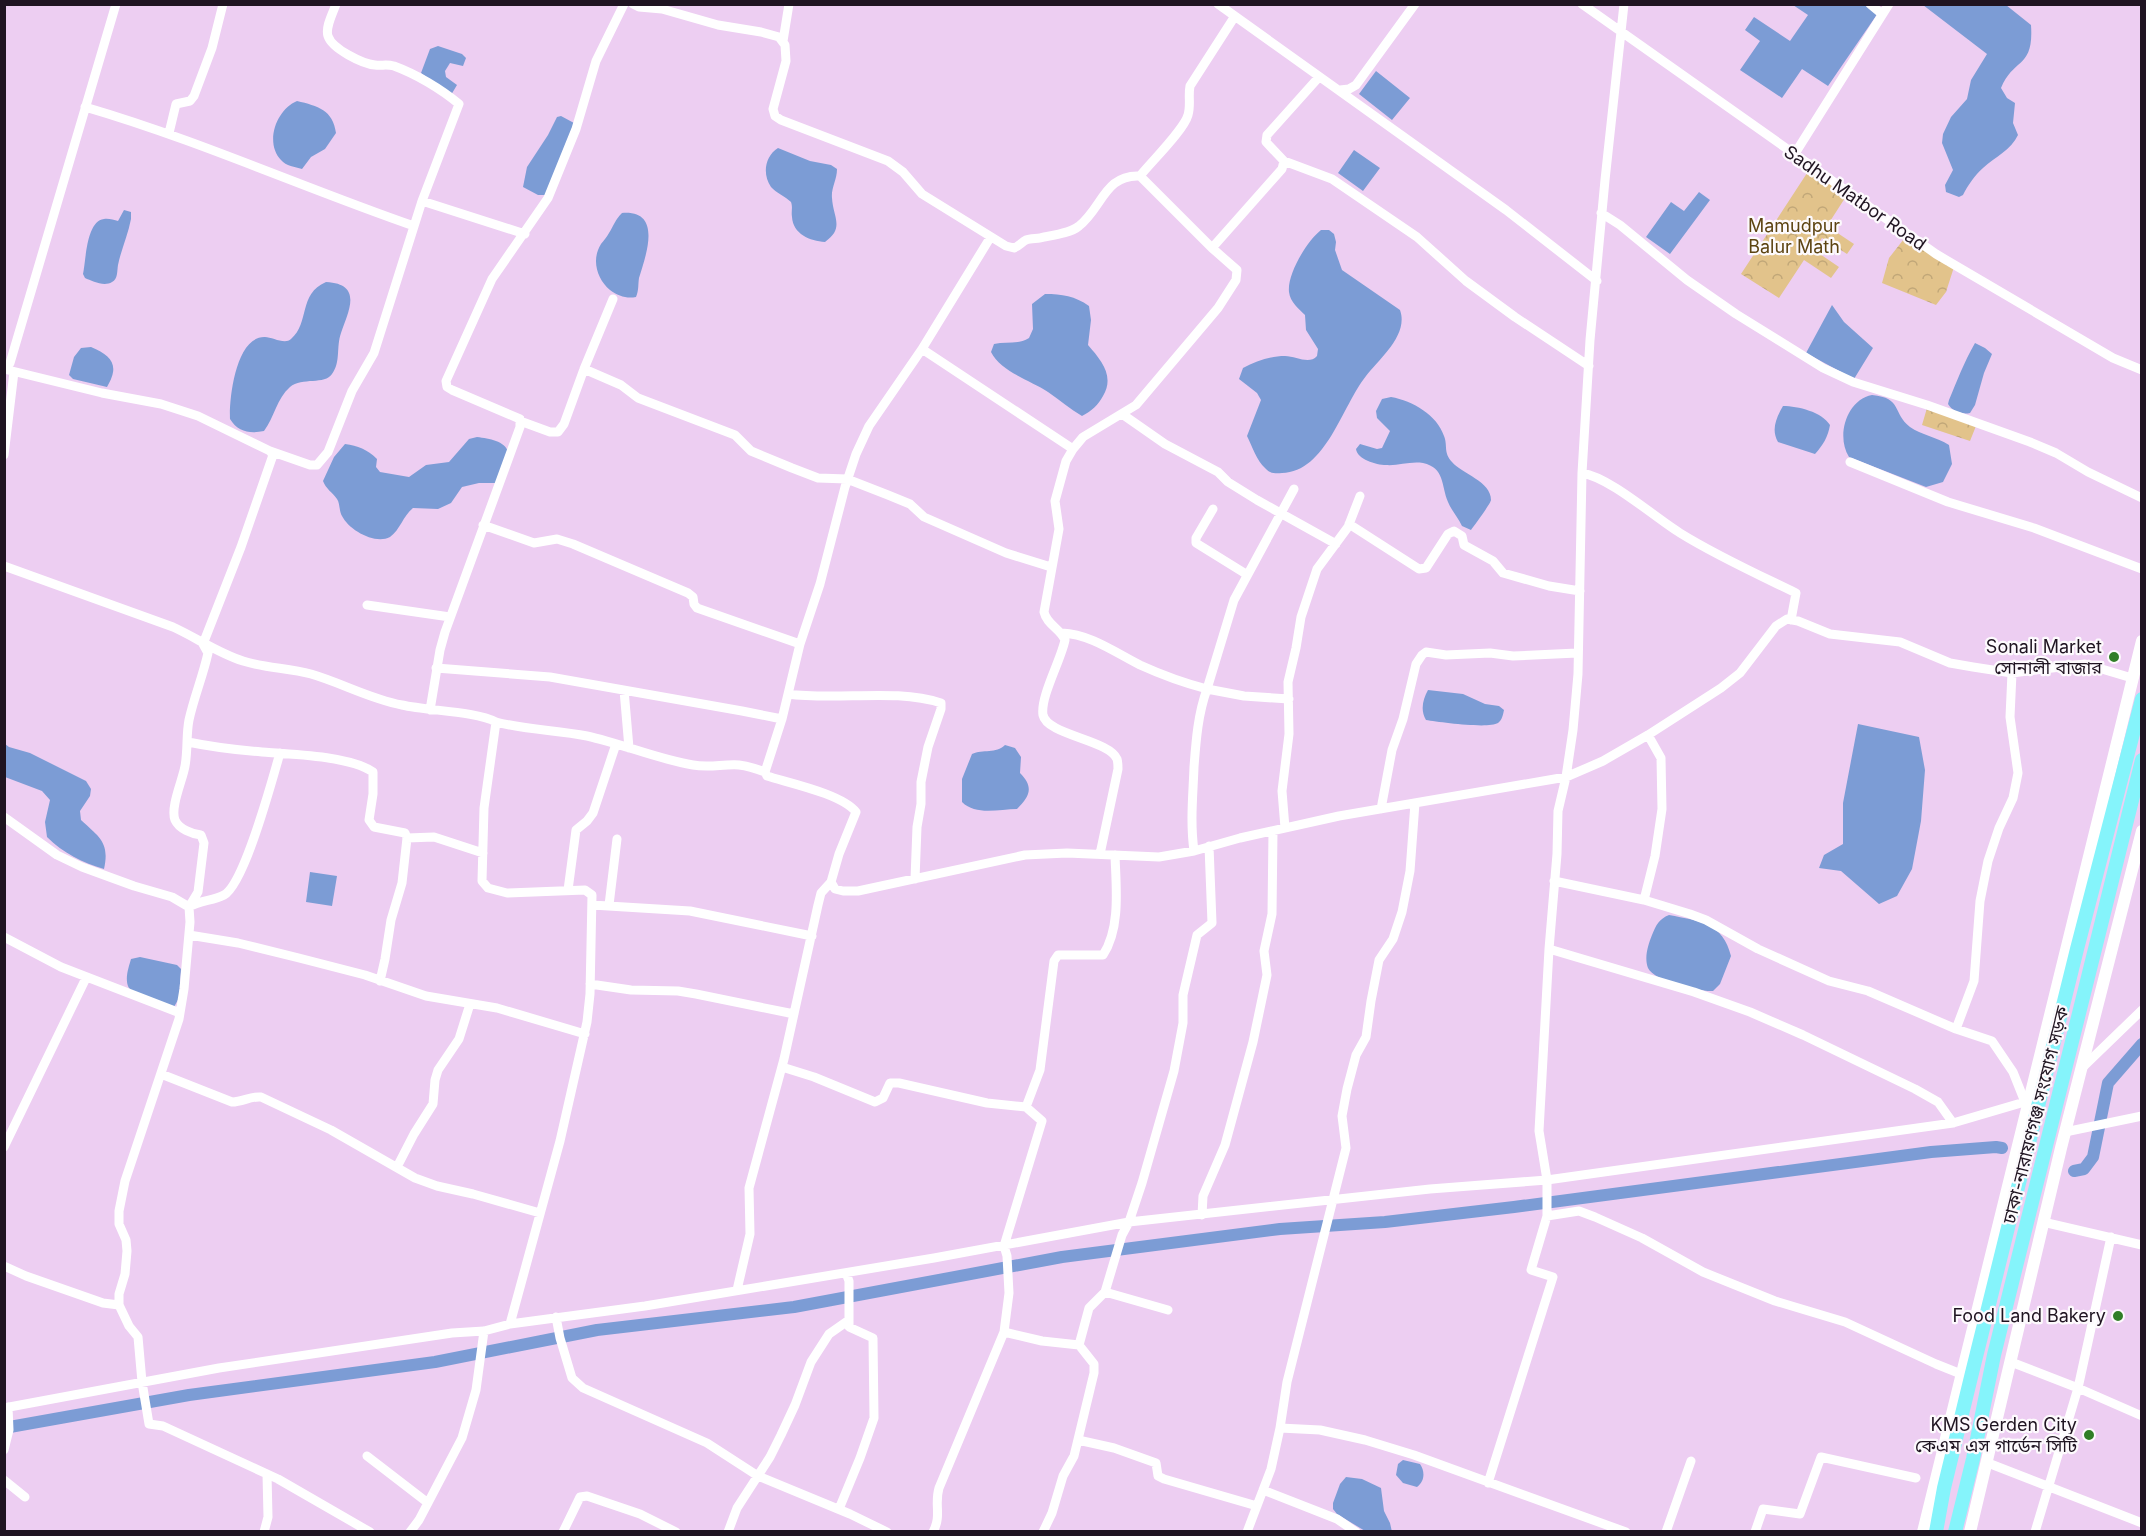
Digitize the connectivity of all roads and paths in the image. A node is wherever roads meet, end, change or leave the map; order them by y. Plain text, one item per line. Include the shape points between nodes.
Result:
1 (116, 4) edge
2 (223, 4) edge
3 (336, 4) edge
4 (624, 4) edge
5 (789, 4) edge
6 (1218, 4) edge
7 (1414, 4) edge
8 (1582, 4) edge
9 (1624, 4) edge
10 (1870, 4) edge
11 (1888, 4) edge
12 (636, 5) edge
13 (1882, 14) junction
14 (1235, 16) junction
15 (1620, 30) junction
16 (783, 41) junction
17 (1319, 77) junction
18 (1340, 90) junction
19 (85, 107) junction
20 (169, 133) junction
21 (1794, 155) junction
22 (1284, 161) junction
23 (1140, 176) junction
24 (422, 201) junction
25 (1601, 213) junction
26 (414, 226) junction
27 (525, 234) junction
28 (990, 238) junction
29 (1212, 248) junction
30 (1596, 281) junction
31 (614, 299) dead end
32 (922, 349) junction
33 (1589, 366) junction
34 (584, 369) junction
35 (8, 370) edge
36 (2142, 370) edge
37 (1122, 414) junction
38 (520, 421) junction
39 (1073, 449) junction
40 (270, 451) junction
41 (4, 455) edge
42 (1850, 462) dead end
43 (1582, 473) junction
44 (847, 479) junction
45 (1294, 489) dead end
46 (1360, 496) dead end
47 (2142, 498) edge
48 (1213, 509) dead end
49 (1280, 512) junction
50 (1349, 524) junction
51 (483, 525) junction
52 (1336, 544) junction
53 (4, 566) edge
54 (1051, 567) junction
55 (2142, 569) edge
56 (1246, 574) junction
57 (1581, 591) junction
58 (367, 605) dead end
59 (450, 617) junction
60 (1791, 620) junction
61 (1062, 633) junction
62 (2142, 641) edge
63 (203, 644) junction
64 (800, 644) junction
65 (1577, 652) junction
66 (436, 668) junction
67 (2012, 673) junction
68 (2132, 678) junction
69 (1207, 689) junction
70 (624, 690) junction
71 (788, 694) junction
72 (1289, 699) junction
73 (2142, 699) edge
74 (430, 710) junction
75 (782, 719) junction
76 (496, 722) junction
77 (1648, 735) junction
78 (188, 742) junction
79 (616, 744) junction
80 (628, 748) junction
81 (280, 753) junction
82 (2142, 760) edge
83 (765, 772) junction
84 (1566, 777) junction
85 (1415, 803) junction
86 (1381, 809) junction
87 (4, 817) edge
88 (1285, 828) junction
89 (1273, 831) junction
90 (2142, 831) edge
91 (407, 838) junction
92 (617, 839) dead end
93 (1209, 846) junction
94 (1194, 851) junction
95 (483, 853) junction
96 (1100, 854) junction
97 (1115, 855) junction
98 (915, 879) junction
99 (1554, 881) junction
100 (831, 882) junction
101 (568, 890) junction
102 (1644, 900) junction
103 (592, 905) junction
104 (189, 906) junction
105 (609, 906) junction
106 (189, 935) junction
107 (812, 936) junction
108 (4, 937) edge
109 (2074, 939) junction
110 (1549, 949) junction
111 (86, 978) junction
112 (380, 981) junction
113 (590, 984) junction
114 (470, 1004) junction
115 (2142, 1010) edge
116 (180, 1013) junction
117 (794, 1014) junction
118 (1956, 1029) junction
119 (585, 1034) junction
120 (782, 1067) junction
121 (2080, 1070) junction
122 (161, 1074) junction
123 (2026, 1102) junction
124 (1026, 1107) junction
125 (2142, 1116) edge
126 (1953, 1123) junction
127 (2065, 1132) junction
128 (4, 1147) edge
129 (397, 1167) junction
130 (1547, 1184) junction
131 (1332, 1201) junction
132 (540, 1214) junction
133 (1202, 1215) junction
134 (1547, 1216) junction
135 (1129, 1222) junction
136 (2043, 1222) junction
137 (2111, 1237) junction
138 (1004, 1245) junction
139 (2142, 1245) edge
140 (4, 1266) edge
141 (847, 1277) junction
142 (737, 1290) junction
143 (1105, 1292) junction
144 (119, 1305) junction
145 (1168, 1310) dead end
146 (556, 1317) junction
147 (849, 1320) junction
148 (510, 1324) junction
149 (484, 1331) junction
150 (1004, 1332) junction
151 (1079, 1345) junction
152 (2011, 1362) junction
153 (1961, 1374) junction
154 (143, 1387) junction
155 (2078, 1388) junction
156 (6, 1407) edge
157 (2142, 1416) edge
158 (1280, 1428) junction
159 (1078, 1440) junction
160 (4, 1450) edge
161 (367, 1456) dead end
162 (1690, 1461) dead end
163 (1988, 1463) junction
164 (267, 1474) junction
165 (758, 1476) junction
166 (1916, 1478) dead end
167 (4, 1480) edge
168 (1488, 1483) junction
169 (2048, 1487) junction
170 (1263, 1490) junction
171 (26, 1497) dead end
172 (428, 1503) junction
173 (1257, 1506) junction
174 (839, 1509) junction
175 (2142, 1523) edge
176 (264, 1532) edge
177 (370, 1532) edge
178 (410, 1532) edge
179 (563, 1532) edge
180 (676, 1532) edge
181 (728, 1532) edge
182 (886, 1532) edge
183 (933, 1532) edge
184 (1043, 1532) edge
185 (1247, 1532) edge
186 (1356, 1532) edge
187 (1626, 1532) edge
188 (1666, 1532) edge
189 (1755, 1532) edge
190 (1923, 1532) edge
191 (1936, 1532) edge
192 (1955, 1532) edge
193 (1970, 1532) edge
194 (2035, 1532) edge

1 - 19 street
2 - 20 street via 194,96 176,104
3 - 24 street via 328,36 345,54 375,65 397,67 459,104
4 - 27 street via 597,61 557,178
5 - 16 street
6 - 14 street
7 - 18 street via 1356,85
8 - 15 street, Sadhu Matbor Road
9 - 15 street
10 - 13 street
11 - 13 street
12 - 16 street via 760,32
13 - 21 street
14 - 17 street
14 - 23 street via 1190,87 1188,119
15 - 21 street, Sadhu Matbor Road
15 - 25 street
16 - 28 street via 786,61 773,109 775,116 888,161 922,194
17 - 18 street
17 - 22 street via 1267,135 1266,142
18 - 30 street via 1506,210
19 - 20 street
19 - 35 street
20 - 26 street
21 - 36 street, Sadhu Matbor Road via 1936,254 2113,358
22 - 29 street via 1268,186
22 - 33 street via 1332,179 1417,237 1466,281 1515,317
23 - 28 street via 1129,175 1116,182 1077,228 1027,240 1014,248
23 - 29 street
24 - 26 street
24 - 27 street
25 - 30 street
25 - 47 street via 1687,280 1823,368 1853,382 2030,442
26 - 40 street via 374,353 352,391 328,452 317,465 310,465
27 - 38 street via 492,279 446,381 452,390
28 - 32 street
29 - 37 street via 1237,270 1236,280 1218,308 1136,405
30 - 33 street
31 - 34 street
32 - 39 street
32 - 44 street via 869,426
33 - 43 street
34 - 38 street via 558,432
34 - 44 street via 638,398 735,435 745,447 792,468 818,478
35 - 40 street via 161,404 198,416
35 - 41 street
37 - 39 street via 1083,437
37 - 49 street
38 - 51 street
39 - 54 street via 1055,501 1059,529
40 - 63 street via 273,455 258,499
42 - 55 street via 1948,502 2034,528
43 - 57 street
43 - 60 street via 1613,487 1680,533 1796,593
44 - 54 street via 910,504 924,517 1006,553
44 - 64 street
45 - 49 street
46 - 50 street
48 - 56 street via 1196,543
49 - 52 street
49 - 56 street
50 - 52 street
50 - 57 street via 1419,569 1426,568 1454,531 1462,536 1464,545 1493,561 1503,573
51 - 59 street
51 - 64 street via 534,543 556,539 573,544 688,593 703,610
52 - 72 street via 1317,569 1305,600 1288,682
53 - 63 street via 173,627
54 - 61 street via 1045,620
56 - 69 street via 1227,620
57 - 65 street
58 - 59 street
59 - 66 street
60 - 67 street via 1830,634 1900,642 1950,663
60 - 77 street via 1776,626 1740,673
61 - 69 street via 1089,639 1161,674
61 - 96 street via 1063,651 1046,695 1043,716 1048,724 1104,749 1117,759
62 - 68 street
63 - 74 street via 262,666 310,674 379,700
63 - 78 street via 208,653 190,717
64 - 71 street
65 - 84 street
65 - 86 street via 1513,657 1475,653 1422,655 1416,664 1392,750
66 - 70 street via 550,677
66 - 74 street
67 - 68 street via 2085,664
67 - 118 street via 2010,717 2018,774 2013,798 1988,861 1980,901 1974,981
68 - 109 street
69 - 72 street
69 - 94 street via 1195,746
70 - 75 street
70 - 80 street
71 - 75 street
71 - 98 street via 818,698 906,697 941,704 921,782
72 - 88 street via 1282,791
73 - 109 main road, ঢাকা-নারায়ণগঞ্জ সংযোগ সড়ক
74 - 76 street
75 - 83 street
76 - 79 street
76 - 95 street via 484,807
77 - 84 street
77 - 102 street via 1661,758 1662,810
78 - 81 street
78 - 104 street via 174,816 182,828 201,835 204,843 198,892
79 - 80 street
79 - 101 street via 593,813 576,830
80 - 83 street via 696,766 738,765
81 - 91 street via 322,758 373,772 369,820 374,827 405,833
81 - 104 street via 233,887 225,895
82 - 192 main road, ঢাকা-নারায়ণগঞ্জ সংযোগ সড়ক via 1994,1355
83 - 100 street via 767,776 835,799 856,812
84 - 85 street
84 - 99 street via 1558,811
85 - 86 street
85 - 131 street via 1407,886 1398,927 1379,960 1366,1037 1356,1055 1347,1089 1342,1116 1346,1148
86 - 88 street
87 - 104 street via 57,855
88 - 89 street
89 - 93 street
89 - 133 street via 1272,914 1264,951 1267,975 1225,1145 1203,1196
90 - 121 street
91 - 95 street via 434,837
91 - 112 street via 402,883 390,920
92 - 105 street
93 - 94 street
93 - 135 street via 1212,923 1197,935 1183,995 1183,1023 1174,1071
94 - 97 street via 1159,857
95 - 101 street via 482,881 488,888 507,893
96 - 97 street
96 - 98 street via 1025,855
97 - 124 street via 1116,893 1107,949 1103,955 1058,955 1054,961 1040,1070
98 - 100 street via 858,891 843,891
99 - 102 street
99 - 110 street
100 - 107 street via 821,893
101 - 103 street via 585,890 592,895
102 - 118 street via 1706,920 1828,981 1868,991
103 - 105 street
103 - 113 street
104 - 106 street
105 - 107 street via 690,911
106 - 112 street via 238,943
106 - 116 street
107 - 117 street
108 - 111 street
109 - 123 street
109 - 191 main road, ঢাকা-নারায়ণগঞ্জ সংযোগ সড়ক
110 - 126 street via 1705,996 1796,1032 1938,1102
110 - 130 street via 1539,1131
111 - 116 street
111 - 128 street
112 - 114 street via 426,996
113 - 117 street via 650,992 687,992
113 - 119 street
114 - 119 street via 517,1012
114 - 129 street via 459,1039 438,1070 433,1104
115 - 121 street
116 - 122 street
117 - 120 street
118 - 123 street via 1992,1041 2013,1072
119 - 132 street
120 - 124 street via 875,1101 883,1098 890,1083 899,1083 987,1103
120 - 142 street via 749,1188 750,1234
121 - 127 street
122 - 129 street via 232,1102 261,1097
122 - 144 street via 122,1198 119,1224 126,1240 127,1263
123 - 126 street
123 - 153 street
124 - 138 street via 1042,1121
125 - 127 street
126 - 130 street
127 - 136 street
129 - 132 street via 437,1186
130 - 131 street via 1430,1189
130 - 134 street
131 - 133 street
131 - 158 street via 1287,1382
132 - 148 street
133 - 135 street
134 - 153 street via 1579,1211 1595,1217 1703,1272 1775,1301 1845,1322
134 - 168 street via 1531,1270 1554,1277
135 - 138 street
135 - 143 street
136 - 137 street
136 - 152 street
137 - 139 street
137 - 155 street
138 - 141 street
138 - 150 street via 1010,1293
140 - 144 street via 103,1303
141 - 142 street
141 - 147 street
142 - 146 street
143 - 145 street
143 - 151 street via 1089,1308
144 - 154 street via 138,1337
146 - 148 street
146 - 165 street via 572,1378 583,1388 707,1443
147 - 165 street via 829,1334 811,1362 790,1415
147 - 174 street via 849,1327 873,1338 874,1407 872,1428
148 - 149 street
149 - 154 street via 219,1368
149 - 172 street via 472,1408 462,1438
150 - 151 street
150 - 183 street via 939,1488 939,1521
151 - 159 street via 1094,1364 1094,1372
152 - 155 street
152 - 163 street
153 - 190 street
154 - 156 street
154 - 164 street via 149,1424 163,1426
155 - 157 street
155 - 169 street
156 - 160 street via 9,1430
158 - 168 street via 1320,1430 1365,1440
158 - 170 street
159 - 173 street via 1156,1463 1158,1476 1164,1479
159 - 184 street
161 - 172 street
162 - 188 street
163 - 169 street
163 - 193 street
164 - 176 street via 268,1517
164 - 177 street
165 - 174 street
165 - 181 street via 737,1508
166 - 189 street via 1821,1457 1800,1514 1764,1509
167 - 171 street
168 - 187 street
169 - 175 street
169 - 194 street
170 - 173 street
170 - 186 street via 1337,1519
172 - 178 street
173 - 185 street
174 - 182 street
179 - 180 street via 580,1497 587,1496

